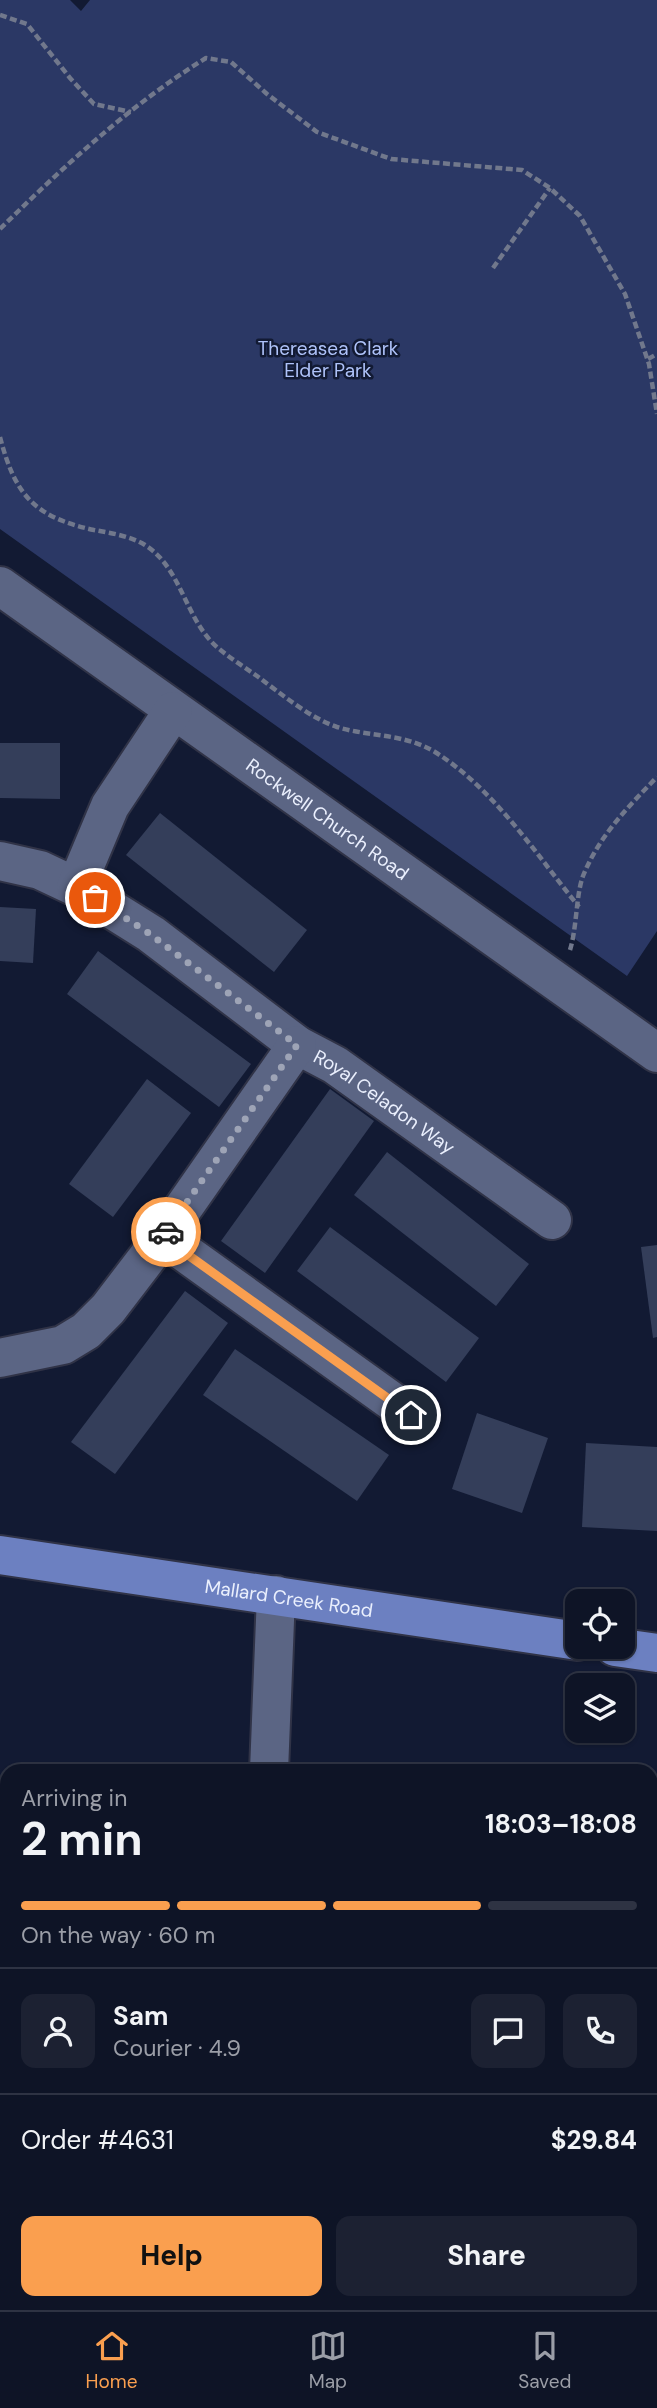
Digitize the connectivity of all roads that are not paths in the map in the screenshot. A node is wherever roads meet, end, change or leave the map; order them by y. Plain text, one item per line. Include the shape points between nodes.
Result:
1 (0, 586) edge
2 (173, 711) junction
3 (0, 860) edge
4 (76, 887) junction
5 (297, 1045) junction
6 (657, 1053) edge
7 (552, 1220) dead end
8 (163, 1237) junction
9 (0, 1358) edge
10 (411, 1415) dead end
11 (0, 1555) edge
12 (276, 1595) junction
13 (565, 1639) edge
14 (635, 1650) edge
15 (657, 1653) edge
16 (269, 1764) edge

1 - 2 street, Rockwell Church Road
2 - 4 street via 122,784
2 - 6 street, Rockwell Church Road
3 - 4 street, Royal Celadon Way via 40,870
4 - 5 street, Royal Celadon Way via 150,934
5 - 7 street, Royal Celadon Way via 335,1065
5 - 8 street
8 - 9 street via 86,1331 63,1345
8 - 10 street
11 - 12 main road, Mallard Creek Road
12 - 13 main road, Mallard Creek Road
12 - 16 street
14 - 15 main road

